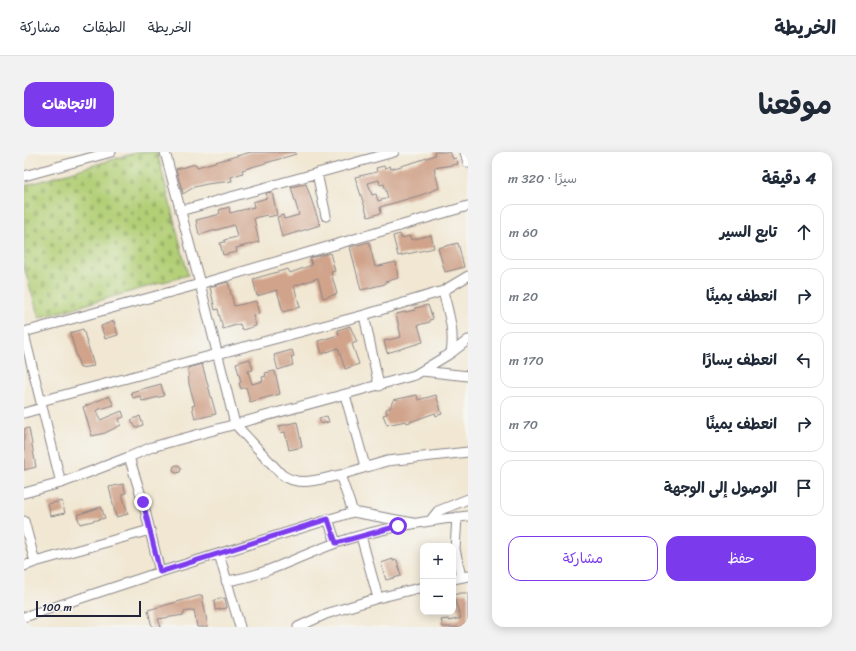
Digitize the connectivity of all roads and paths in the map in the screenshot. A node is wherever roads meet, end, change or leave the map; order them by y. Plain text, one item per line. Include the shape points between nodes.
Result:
1 (112, 152) edge
2 (165, 152) edge
3 (394, 152) edge
4 (465, 152) edge
5 (468, 163) edge
6 (317, 174) junction
7 (24, 176) edge
8 (468, 206) edge
9 (180, 211) junction
10 (326, 216) dead end
11 (468, 276) edge
12 (200, 284) junction
13 (443, 291) junction
14 (364, 315) junction
15 (24, 333) edge
16 (468, 340) edge
17 (451, 353) junction
18 (217, 354) junction
19 (422, 371) junction
20 (468, 376) edge
21 (379, 386) junction
22 (345, 395) junction
23 (41, 405) junction
24 (24, 412) edge
25 (235, 424) junction
26 (468, 452) edge
27 (129, 457) junction
28 (365, 466) junction
29 (340, 475) junction
30 (61, 483) junction
31 (24, 493) edge
32 (468, 499) edge
33 (353, 512) junction
34 (468, 516) edge
35 (457, 517) junction
36 (328, 519) junction
37 (24, 521) edge
38 (430, 521) junction
39 (413, 523) junction
40 (150, 530) junction
41 (361, 536) junction
42 (336, 543) junction
43 (219, 554) junction
44 (34, 562) junction
45 (24, 566) edge
46 (160, 572) junction
47 (461, 578) edge
48 (226, 581) junction
49 (420, 588) edge
50 (378, 598) junction
51 (24, 617) edge
52 (240, 627) edge
53 (298, 627) edge

1 - 7 street
2 - 9 street
3 - 6 street
4 - 5 street
6 - 9 street
6 - 10 street
8 - 12 street
9 - 12 street
11 - 13 street
12 - 15 street
12 - 18 street
13 - 14 street
13 - 17 street via 453,334
14 - 18 street
14 - 21 street
15 - 23 street
16 - 17 street
17 - 19 street
18 - 23 street
18 - 25 street
19 - 20 street
19 - 21 street
21 - 22 street
22 - 25 street
22 - 28 street
23 - 24 street
23 - 30 street
25 - 27 street
25 - 29 street via 290,481 299,482
26 - 28 street
27 - 30 street
27 - 40 street
28 - 29 street
29 - 33 street
30 - 31 street
32 - 38 street via 438,511
33 - 36 street
33 - 39 street
34 - 35 street
35 - 38 street
35 - 47 street via 455,549
36 - 42 street
36 - 43 street
37 - 44 street
38 - 39 street
39 - 41 street
40 - 44 street
40 - 46 street
41 - 42 street
41 - 50 street
42 - 48 street via 278,567
43 - 46 street
43 - 48 street
44 - 45 street
46 - 51 street
48 - 52 street
49 - 50 street
50 - 53 street via 326,614

